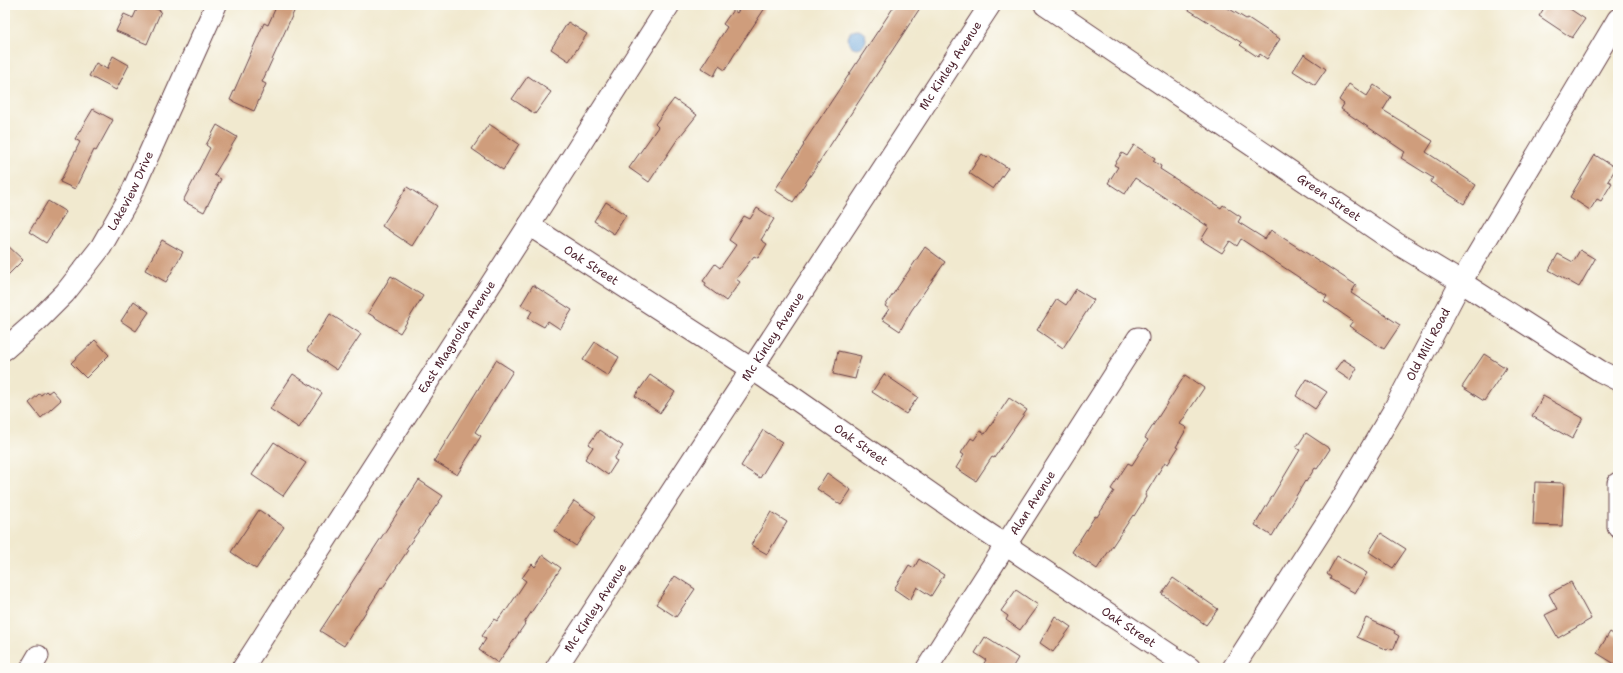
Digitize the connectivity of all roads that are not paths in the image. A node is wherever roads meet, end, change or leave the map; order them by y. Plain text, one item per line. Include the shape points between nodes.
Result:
1 (216, 5) edge
2 (669, 5) edge
3 (990, 5) edge
4 (1045, 5) edge
5 (1618, 19) edge
6 (529, 225) junction
7 (1461, 282) junction
8 (1138, 338) dead end
9 (5, 349) edge
10 (751, 368) junction
11 (1618, 380) edge
12 (1618, 483) edge
13 (1618, 527) edge
14 (1006, 545) junction
15 (244, 668) edge
16 (556, 668) edge
17 (927, 668) edge
18 (1190, 668) edge
19 (1233, 668) edge

1 - 9 street, Lakeview Drive via 130,196 101,246 65,292
2 - 6 street, East Magnolia Avenue
3 - 10 street, Mc Kinley Avenue
4 - 7 street, Green Street via 1396,243
5 - 7 street, Old Mill Road
6 - 10 street, Oak Street
6 - 15 street, East Magnolia Avenue
7 - 11 street, Green Street
7 - 19 street, Old Mill Road via 1393,411 1345,493
8 - 14 street, Alan Avenue
10 - 14 street, Oak Street
10 - 16 street, Mc Kinley Avenue
12 - 13 street
14 - 17 street, Alan Avenue
14 - 18 street, Oak Street

